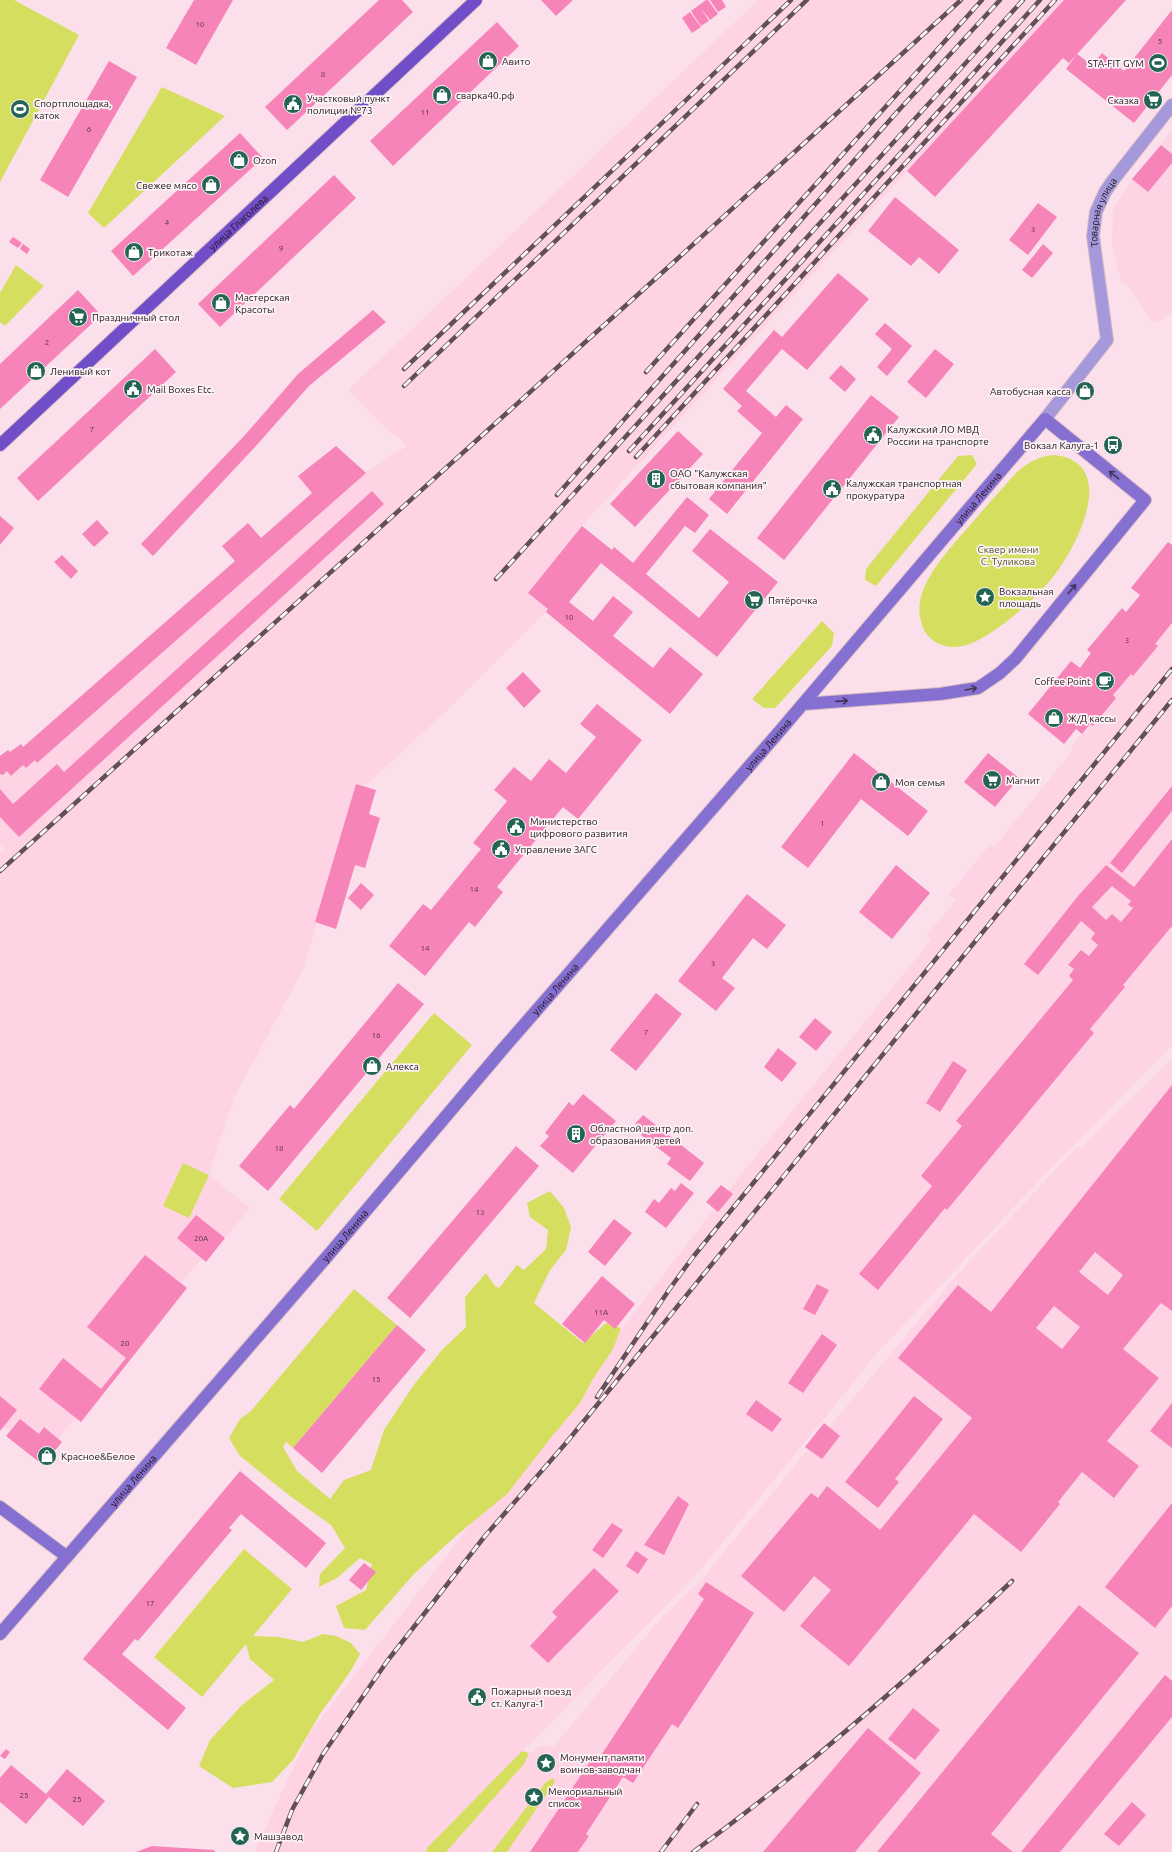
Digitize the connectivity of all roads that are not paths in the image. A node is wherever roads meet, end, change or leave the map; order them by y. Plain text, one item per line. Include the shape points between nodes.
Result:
1 (476, 0) edge
2 (1172, 105) edge
3 (1107, 340) joint
4 (1045, 419) junction
5 (0, 445) edge
6 (803, 704) junction
7 (0, 1507) edge
8 (66, 1556) junction
9 (0, 1634) edge

1 - 5 main road, улица Глаголева
2 - 3 street, Товарная улица via 1114,179 1096,212 1093,236
3 - 4 street, улица Ленина
4 - 6 main road, улица Ленина
6 -> 4 main road via 940,694 978,688 1016,658 1144,500
6 - 8 main road, улица Ленина
7 - 8 main road
8 - 9 main road, улица Ленина

